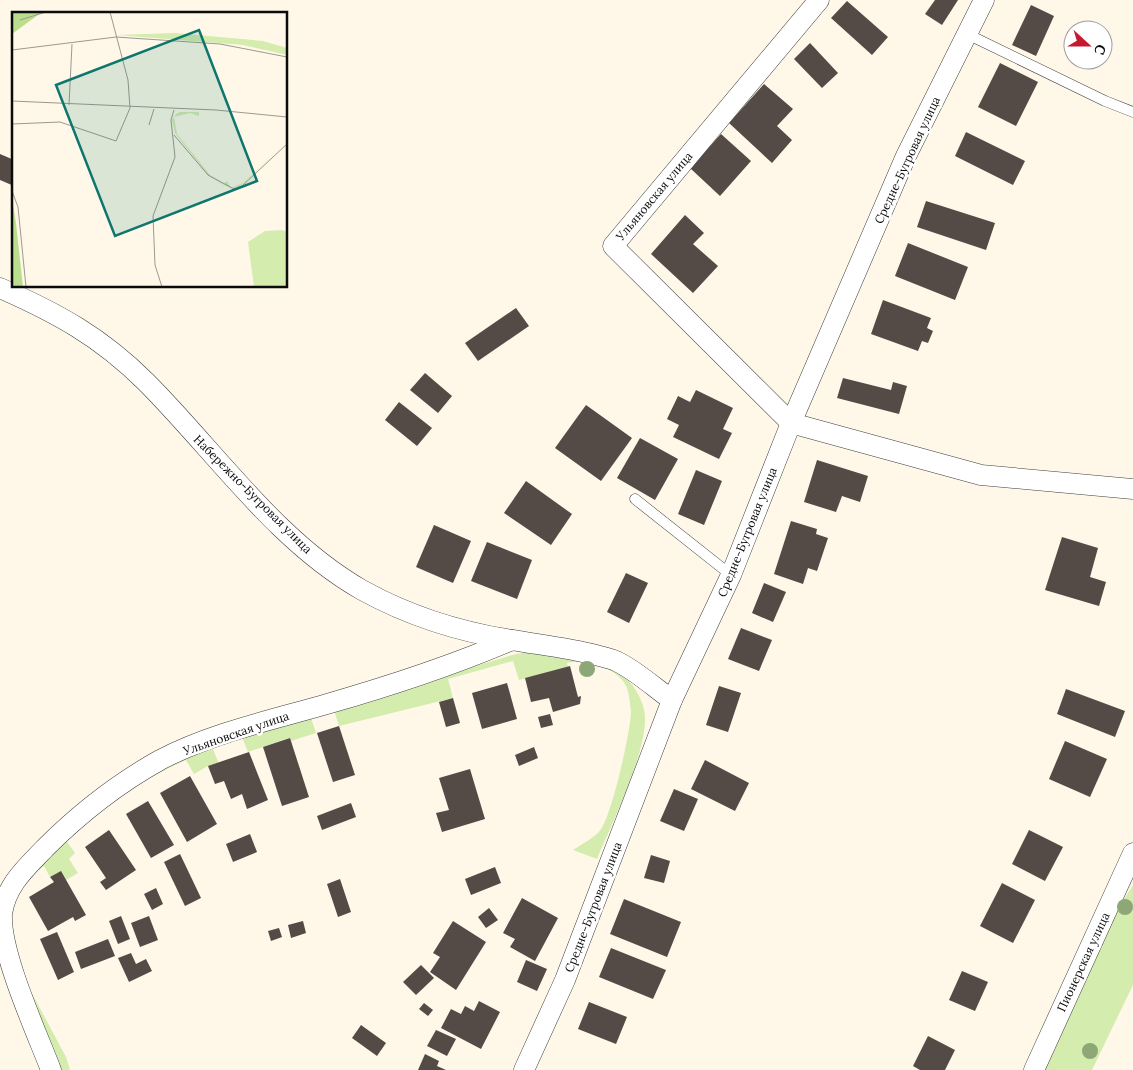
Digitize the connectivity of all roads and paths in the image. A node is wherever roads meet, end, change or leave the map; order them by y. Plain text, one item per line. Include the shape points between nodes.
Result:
1 (818, 0) edge
2 (984, 0) edge
3 (967, 34) junction
4 (1133, 112) edge
5 (0, 288) edge
6 (791, 423) junction
7 (1133, 489) edge
8 (635, 499) dead end
9 (731, 575) junction
10 (512, 640) junction
11 (672, 700) junction
12 (1133, 853) edge
13 (51, 1070) edge
14 (524, 1070) edge
15 (1034, 1070) edge

1 - 6 street, Ульяновская улица via 613,246
2 - 3 street, Средне-Бугровая улица
3 - 4 lane
3 - 6 street, Средне-Бугровая улица via 906,156
5 - 10 street, Набережно-Бугровая улица via 79,326 107,348 146,382 271,516 329,568 363,590 438,625
6 - 7 street via 981,476
6 - 9 street, Средне-Бугровая улица
8 - 9 lane
9 - 11 street, Средне-Бугровая улица
10 - 11 street, Набережно-Бугровая улица via 562,647 616,660
10 - 13 street, Ульяновская улица via 393,686 262,723 188,748 119,785 56,837 18,876 4,899 1,916 6,958
11 - 14 street, Средне-Бугровая улица via 565,980
12 - 15 street, Пионерская улица

